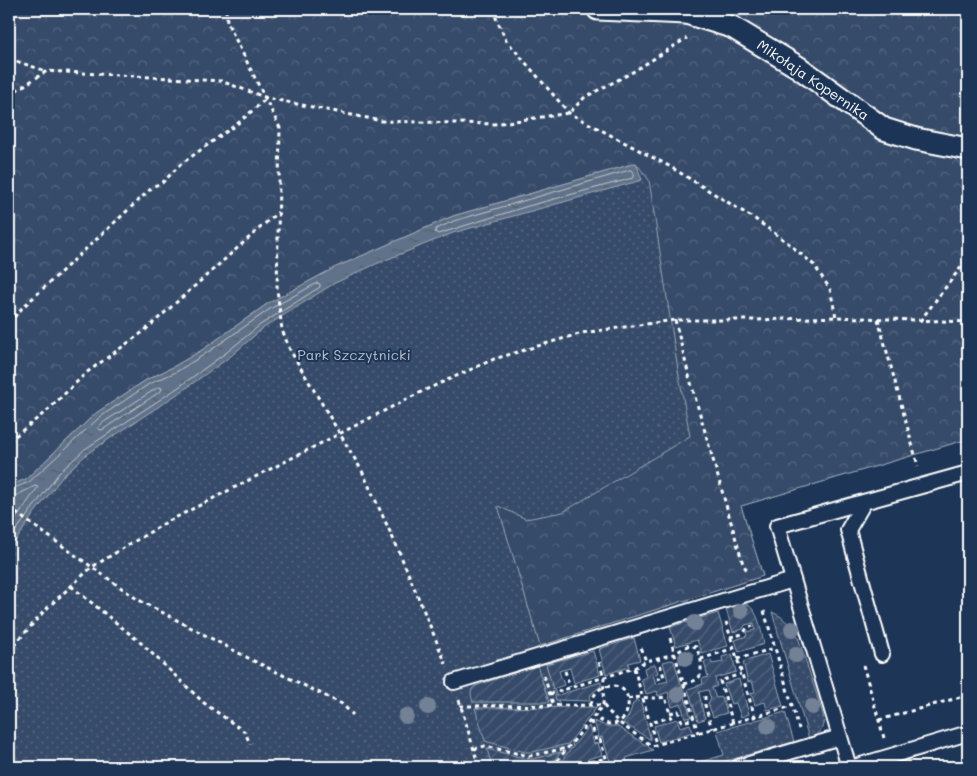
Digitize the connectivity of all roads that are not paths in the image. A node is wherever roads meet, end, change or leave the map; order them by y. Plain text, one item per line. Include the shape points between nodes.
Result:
1 (598, 9) edge
2 (968, 149) edge
3 (968, 473) edge
4 (863, 504) junction
5 (792, 580) junction
6 (882, 654) dead end
7 (454, 682) road end
8 (968, 732) edge
9 (840, 737) junction
10 (739, 767) edge
11 (848, 767) edge
12 (854, 767) edge

1 - 2 street, Mikołaja Kopernika via 686,13 732,27 798,67 884,128 916,139
3 - 4 lane
4 - 5 lane via 777,526
4 - 6 lane via 848,530
5 - 7 lane
5 - 9 lane
8 - 12 lane
9 - 10 lane
9 - 11 lane

